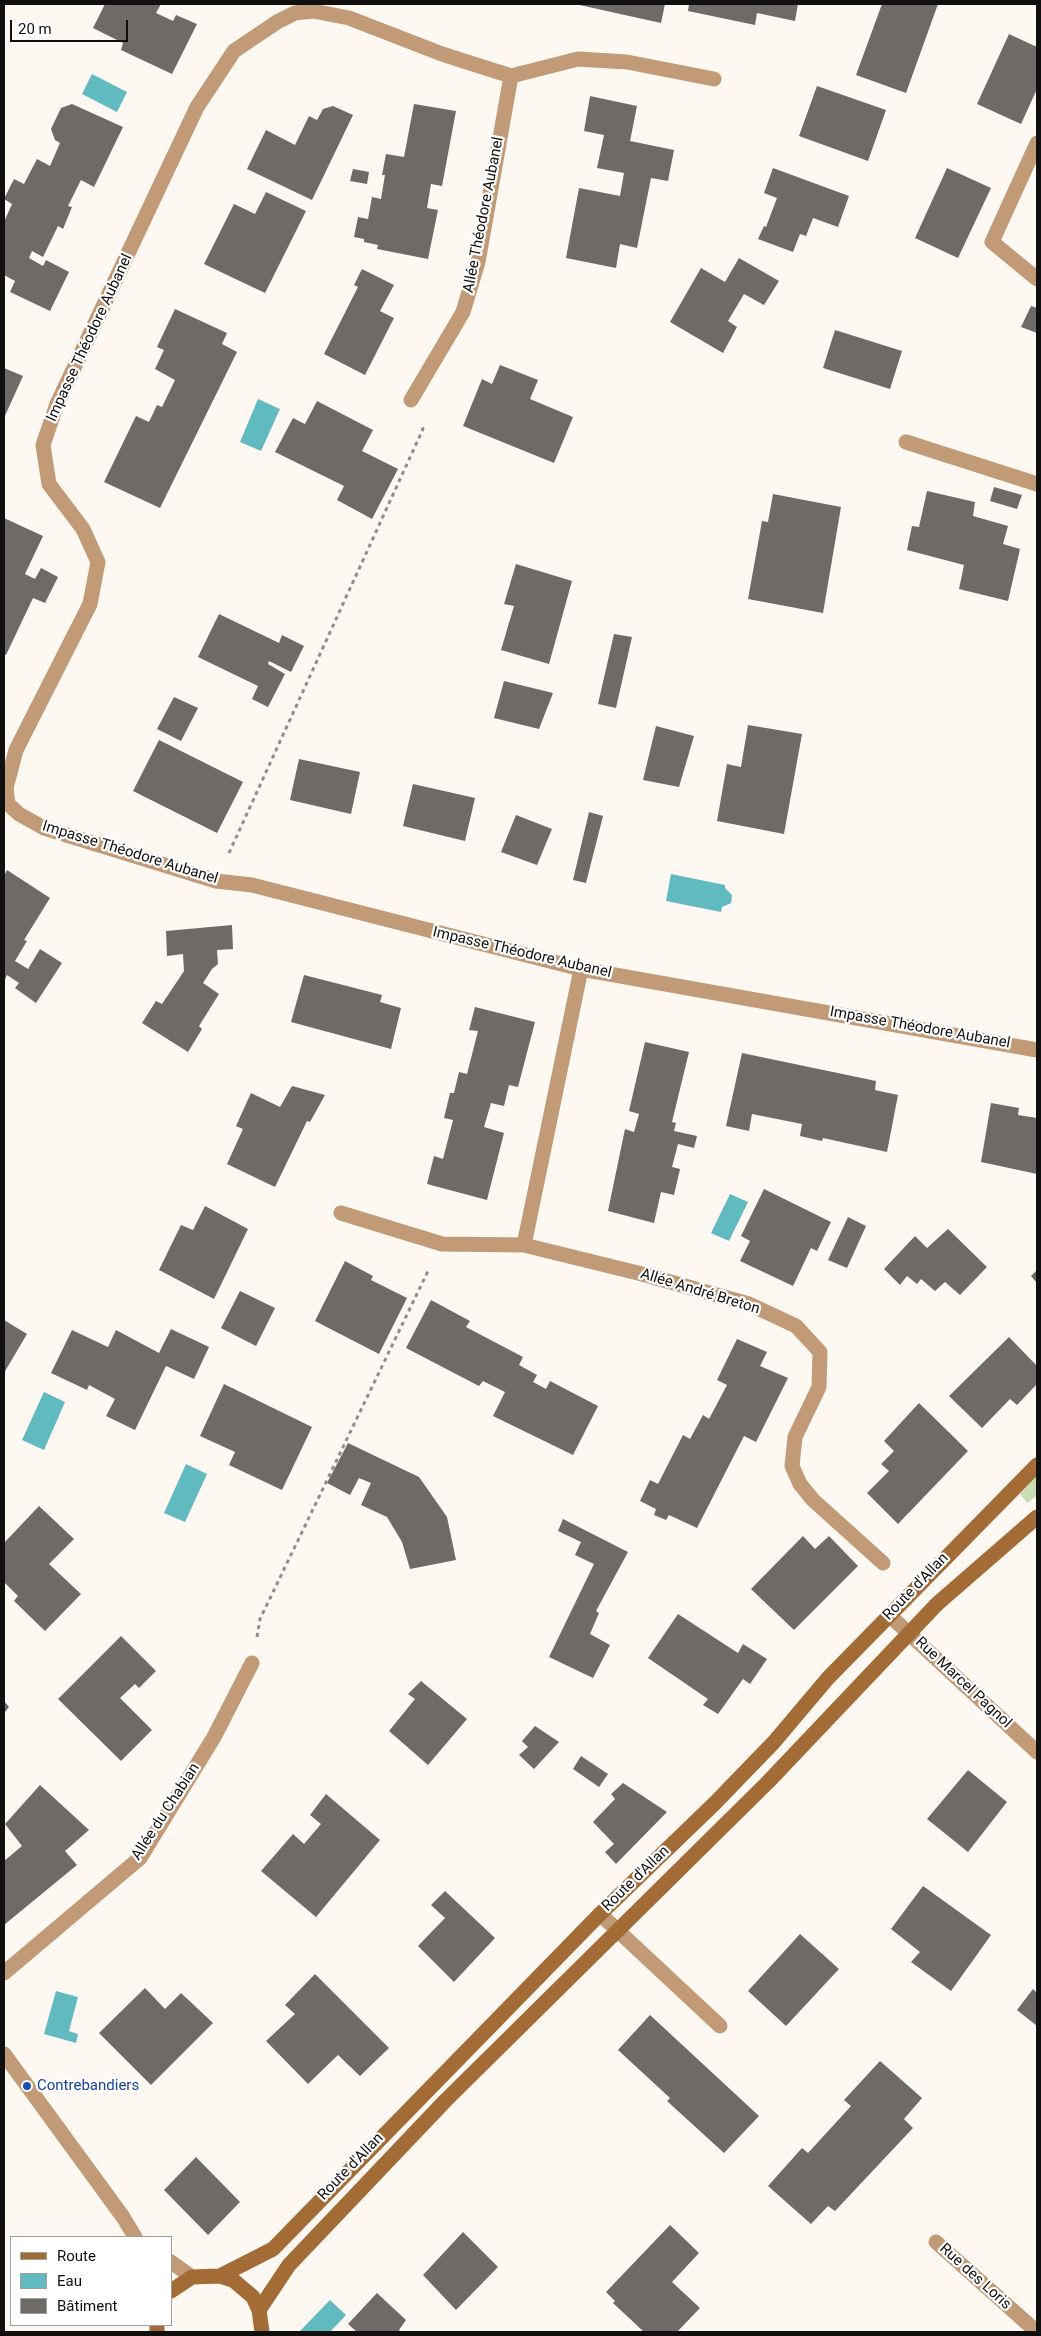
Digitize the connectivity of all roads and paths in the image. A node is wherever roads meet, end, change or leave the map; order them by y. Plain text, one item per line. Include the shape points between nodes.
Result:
1 (511, 76) junction
2 (714, 79) dead end
3 (1037, 143) edge
4 (1037, 279) edge
5 (411, 400) joint
6 (906, 442) dead end
7 (1037, 484) edge
8 (216, 881) junction
9 (581, 969) junction
10 (1037, 1050) edge
11 (341, 1213) dead end
12 (442, 1244) junction
13 (524, 1245) junction
14 (1037, 1465) edge
15 (1037, 1517) edge
16 (883, 1564) dead end
17 (889, 1615) junction
18 (909, 1633) junction
19 (252, 1663) joint
20 (1037, 1752) edge
21 (600, 1914) junction
22 (618, 1930) junction
23 (4, 1974) edge
24 (720, 2026) dead end
25 (4, 2054) edge
26 (134, 2236) edge
27 (936, 2242) dead end
28 (172, 2263) edge
29 (220, 2276) junction
30 (192, 2277) junction
31 (172, 2290) edge
32 (259, 2310) junction
33 (262, 2332) edge
34 (1037, 2332) edge

1 - 2 street via 578,59 627,62
1 - 5 street, Allée Théodore Aubanel via 478,262 463,312
1 - 8 street, Impasse Théodore Aubanel via 442,54 349,18 313,11 294,13 234,51 197,107 56,404 43,445 49,484 83,529 98,562 90,604 16,750 6,788 8,804 44,828
3 - 4 street via 992,242
5 - 8 path via 422,429
6 - 7 street
8 - 9 street, Impasse Théodore Aubanel via 252,885
9 - 10 street, Impasse Théodore Aubanel
9 - 13 street
11 - 12 street, Allée André Breton
12 - 13 street, Allée André Breton
12 - 19 path via 260,1619
13 - 16 street, Allée André Breton via 748,1304 796,1326 820,1352 819,1387 795,1437 792,1466 800,1484 813,1500
14 - 17 street, Route d'Allan
15 - 18 street, Route d'Allan via 937,1604
17 - 18 street, Rue Marcel Pagnol
17 - 21 street, Route d'Allan via 828,1678 774,1742
18 - 20 street, Rue Marcel Pagnol
18 - 22 street, Route d'Allan via 768,1782
19 - 23 street, Allée du Chabian via 214,1737 140,1858
21 - 22 street
21 - 29 street, Route d'Allan via 273,2249
22 - 24 street
22 - 32 street, Route d'Allan via 445,2101 302,2251
25 - 26 street
27 - 34 street, Rue des Loris
28 - 30 street
29 - 30 street
29 - 32 street via 244,2288
30 - 31 street
32 - 33 street

